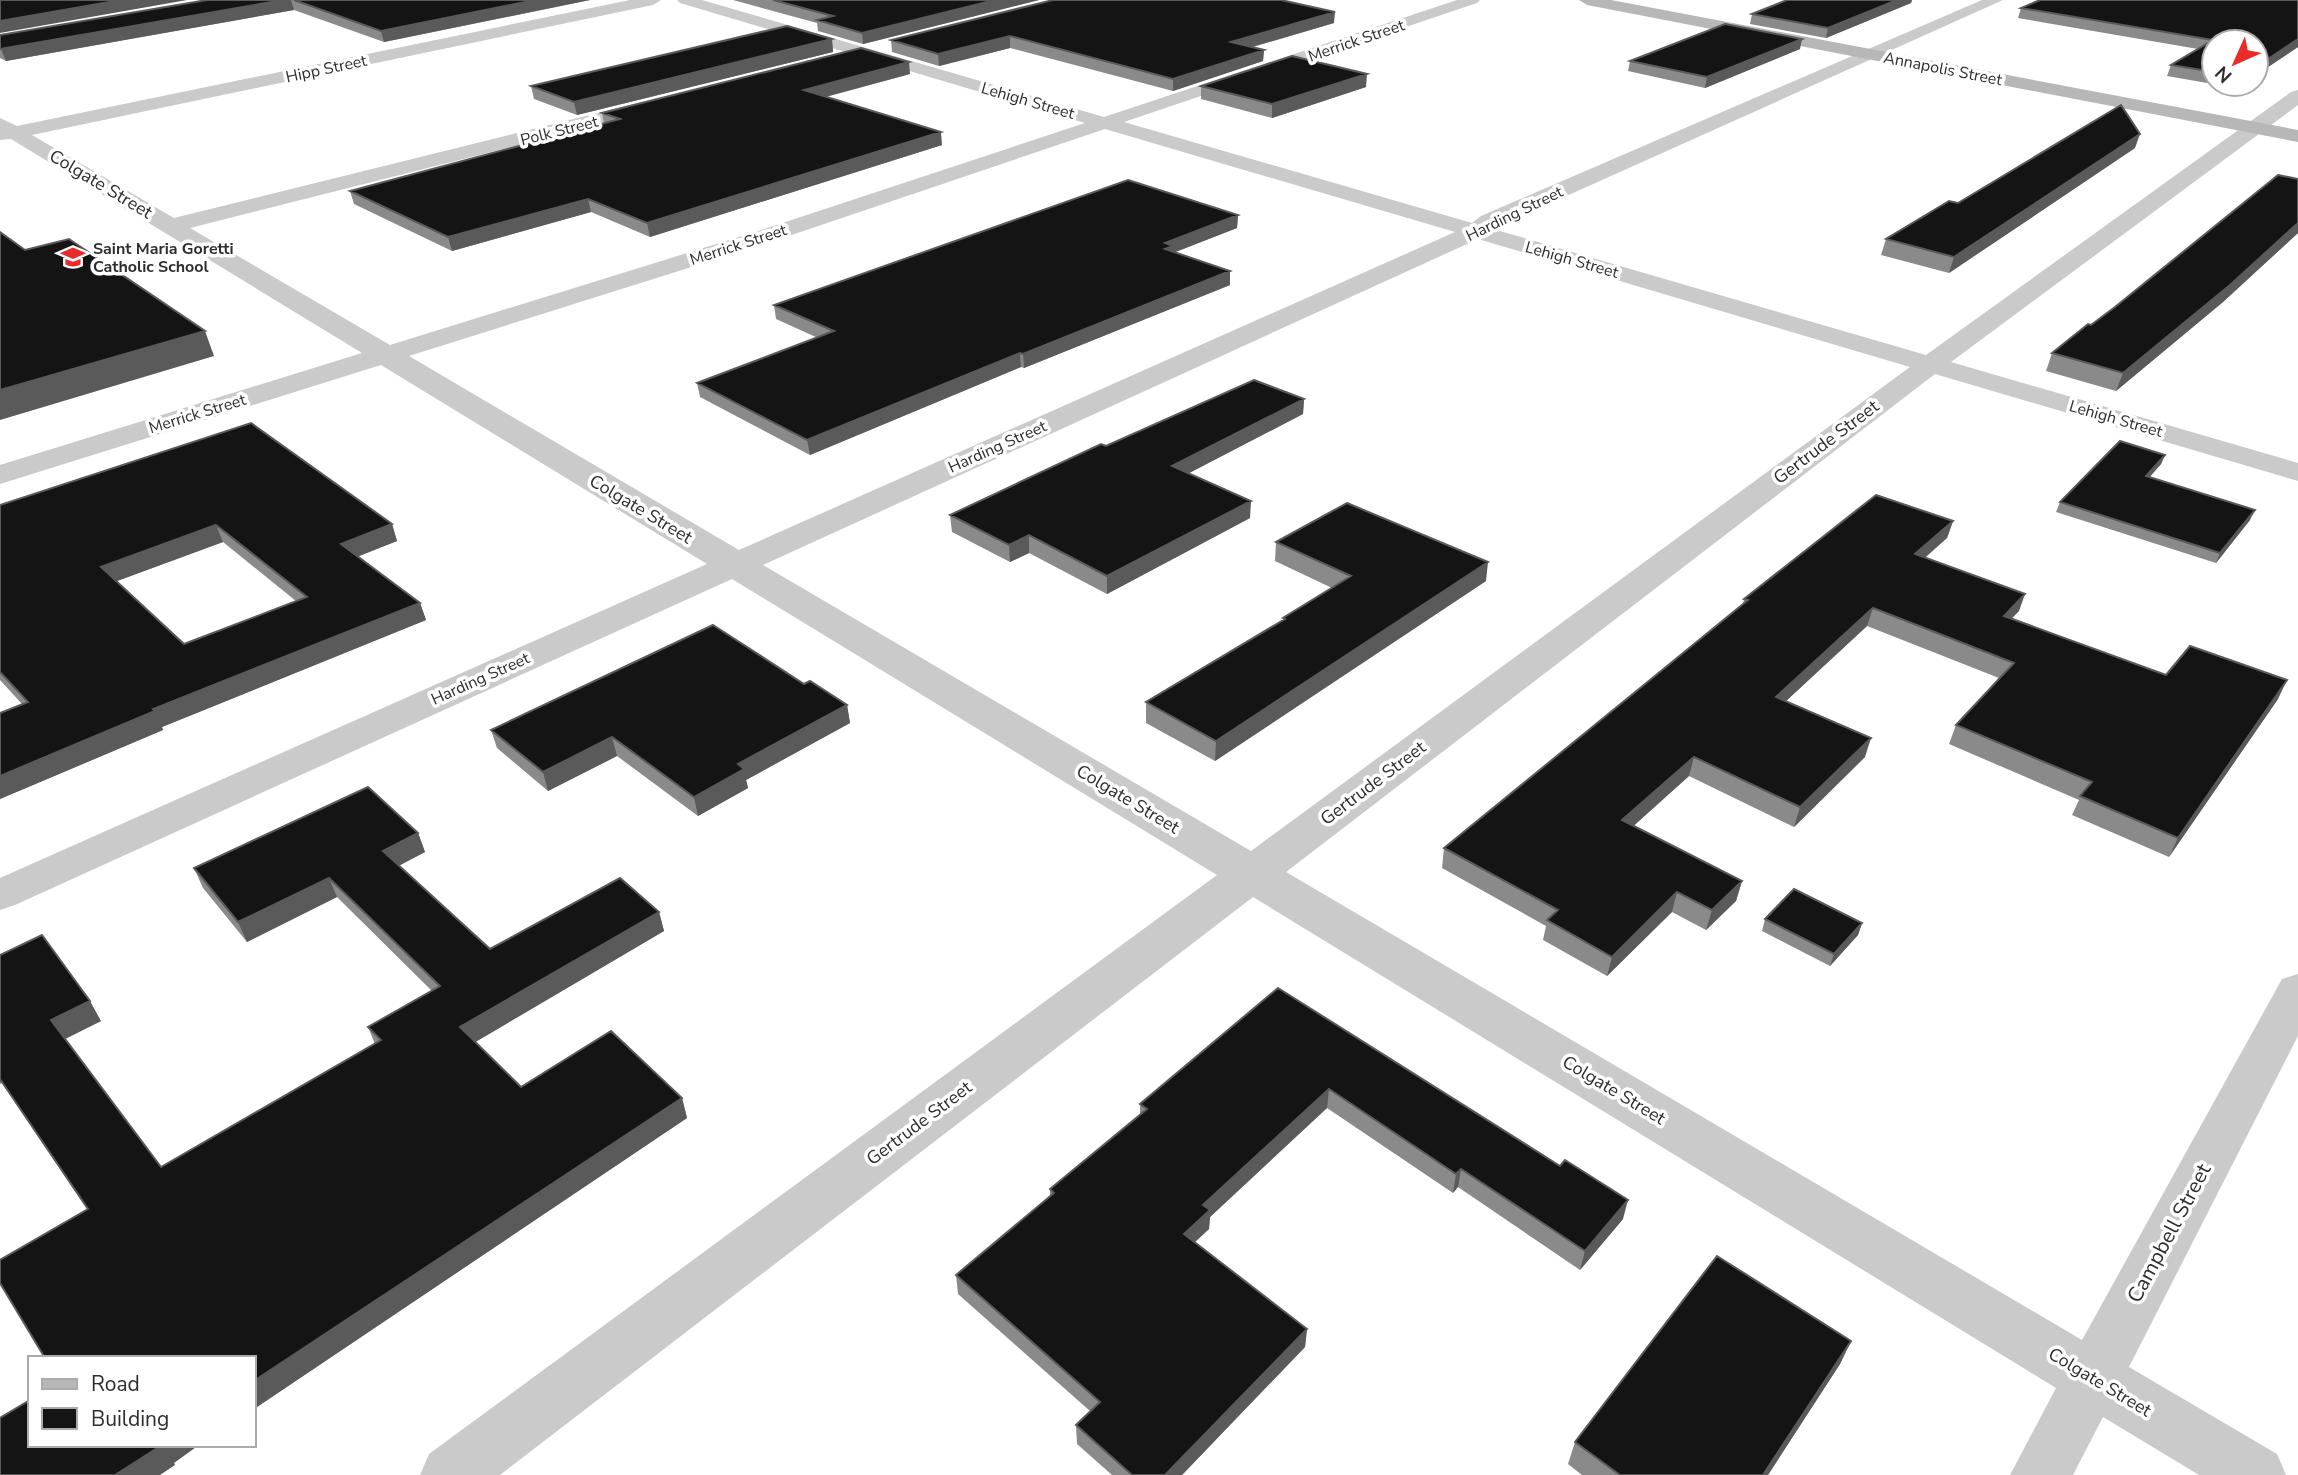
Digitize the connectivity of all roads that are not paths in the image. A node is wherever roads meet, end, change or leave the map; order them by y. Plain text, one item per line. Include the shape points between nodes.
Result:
1 (653, 0) edge
2 (685, 0) edge
3 (1472, 0) edge
4 (1587, 0) edge
5 (1995, 0) edge
6 (895, 44) edge
7 (864, 52) junction
8 (1874, 54) junction
9 (826, 62) edge
10 (2298, 96) edge
11 (679, 99) edge
12 (1108, 123) junction
13 (2255, 128) junction
14 (5, 131) edge
15 (2298, 136) edge
16 (172, 226) junction
17 (1477, 231) junction
18 (383, 355) junction
19 (1931, 364) junction
20 (2298, 472) edge
21 (0, 475) edge
22 (733, 564) junction
23 (1252, 873) junction
24 (0, 895) edge
25 (2298, 991) edge
26 (2092, 1377) junction
27 (452, 1475) edge
28 (2041, 1475) edge
29 (2255, 1475) edge

1 - 14 street, Hipp Street
2 - 7 street, Lehigh Street
3 - 12 street, Merrick Street
4 - 8 street, Annapolis Street
5 - 8 street, Harding Street
6 - 7 street
7 - 9 street
7 - 12 street, Lehigh Street
8 - 13 street, Annapolis Street
8 - 17 street, Harding Street via 1489,221
10 - 13 street, Gertrude Street
11 - 16 street, Polk Street
12 - 17 street, Lehigh Street
12 - 18 street, Merrick Street
13 - 15 street, Annapolis Street
13 - 19 street, Gertrude Street
14 - 16 street, Colgate Street
16 - 18 street, Colgate Street
17 - 19 street, Lehigh Street
17 - 22 street, Harding Street
18 - 21 street, Merrick Street
18 - 22 street, Colgate Street
19 - 20 street, Lehigh Street
19 - 23 street, Gertrude Street
22 - 23 street, Colgate Street
22 - 24 street, Harding Street
23 - 26 street, Colgate Street
23 - 27 street, Gertrude Street
25 - 26 street, Campbell Street
26 - 28 street, Campbell Street
26 - 29 street, Colgate Street

